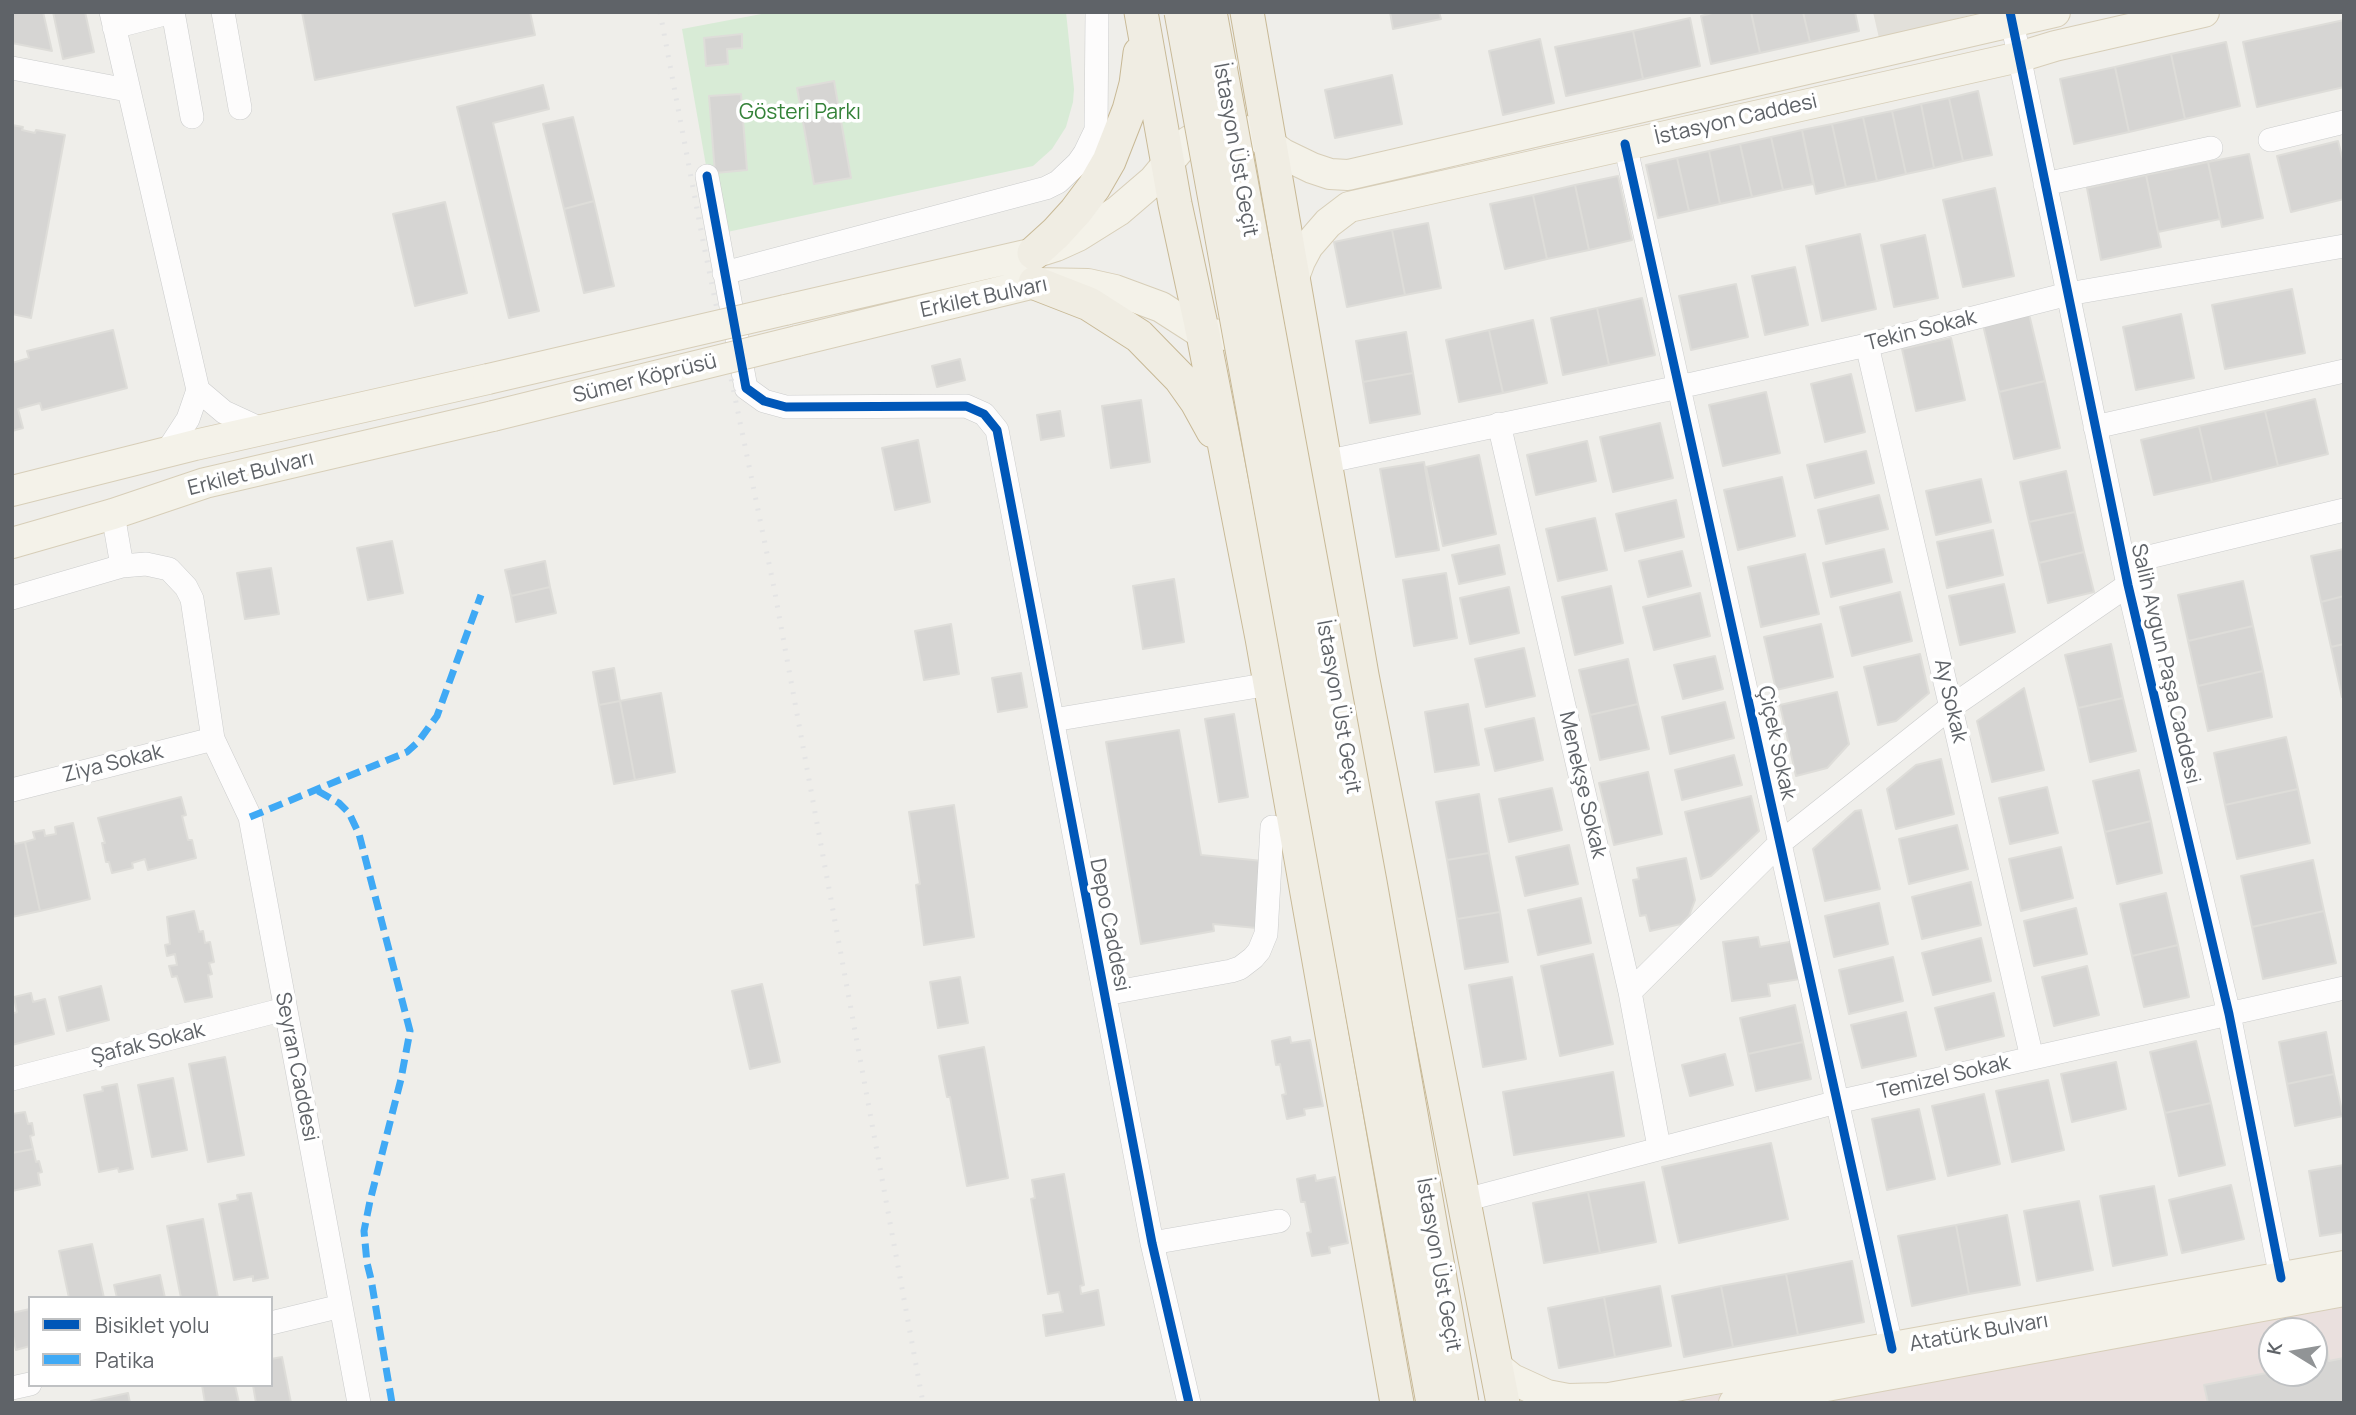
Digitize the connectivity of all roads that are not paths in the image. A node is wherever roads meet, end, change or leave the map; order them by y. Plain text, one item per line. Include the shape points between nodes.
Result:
1 (172, 12) edge
2 (223, 12) edge
3 (1097, 12) edge
4 (1141, 12) edge
5 (1181, 12) edge
6 (1210, 12) edge
7 (1247, 12) edge
8 (2055, 12) edge
9 (2204, 12) edge
10 (2011, 17) edge
11 (112, 19) edge
12 (2019, 57) junction
13 (12, 68) edge
14 (127, 90) junction
15 (240, 108) dead end
16 (192, 117) dead end
17 (2344, 122) edge
18 (2270, 141) dead end
19 (1626, 144) junction
20 (1270, 145) junction
21 (2211, 148) dead end
22 (1168, 163) junction
23 (706, 176) dead end
24 (2045, 184) junction
25 (2344, 246) edge
26 (1034, 268) junction
27 (724, 272) junction
28 (1294, 277) junction
29 (2068, 294) junction
30 (785, 310) joint
31 (1203, 334) junction
32 (797, 341) joint
33 (1867, 345) junction
34 (2344, 371) edge
35 (488, 379) joint
36 (1679, 387) junction
37 (198, 390) junction
38 (493, 416) joint
39 (1499, 424) junction
40 (2095, 427) junction
41 (263, 430) junction
42 (166, 453) junction
43 (1325, 462) junction
44 (1232, 482) junction
45 (12, 491) edge
46 (2344, 510) edge
47 (113, 514) junction
48 (12, 543) edge
49 (122, 566) junction
50 (2126, 574) junction
51 (12, 598) edge
52 (1270, 684) junction
53 (1951, 707) junction
54 (1054, 720) junction
55 (213, 738) junction
56 (12, 790) edge
57 (1272, 827) dead end
58 (1780, 843) junction
59 (2344, 988) edge
60 (1630, 992) junction
61 (1105, 994) junction
62 (285, 1009) junction
63 (2229, 1014) junction
64 (2032, 1058) junction
65 (12, 1079) edge
66 (1837, 1102) junction
67 (1659, 1147) junction
68 (1465, 1200) junction
69 (1279, 1221) dead end
70 (1152, 1243) junction
71 (1475, 1254) junction
72 (2344, 1266) edge
73 (2281, 1278) junction
74 (1376, 1285) junction
75 (2344, 1291) edge
76 (341, 1306) junction
77 (273, 1323) edge
78 (1892, 1349) junction
79 (1497, 1367) junction
80 (1391, 1395) edge
81 (1752, 1401) edge
82 (359, 1403) edge
83 (1189, 1403) edge
84 (1433, 1403) edge
85 (1462, 1403) edge
86 (1503, 1403) edge

1 - 11 street
1 - 16 street
2 - 15 street
3 - 27 street via 1096,130 1078,163 1058,181 1046,188
4 - 22 highway
4 - 26 highway via 1136,84 1120,136 1094,187
5 - 84 highway, İstasyon Üst Geçit, bridge
6 - 85 highway, İstasyon Üst Geçit, bridge
7 - 20 highway
8 - 10 main road, İstasyon Caddesi
9 - 12 main road, İstasyon Caddesi
10 - 12 street, Salih Avgun Paşa Caddesi
10 - 20 main road, İstasyon Caddesi via 1348,175 1312,168
11 - 14 street
12 - 19 main road, İstasyon Caddesi
12 - 24 street, Salih Avgun Paşa Caddesi
13 - 14 street
14 - 37 street
17 - 18 street
19 - 28 main road, İstasyon Caddesi via 1349,207 1318,232
19 - 36 street, Çiçek Sokak
20 - 22 main road, İstasyon Caddesi via 1245,131 1215,129 1183,145
20 - 28 highway
21 - 24 street
22 - 26 main road, Erkilet Bulvarı via 1118,211
22 - 31 highway
23 - 27 street
24 - 29 street, Salih Avgun Paşa Caddesi
25 - 29 street, Tekin Sokak
26 - 30 main road, Erkilet Bulvarı
26 - 31 main road, Erkilet Bulvarı via 1062,282 1115,290 1161,307
26 - 32 main road, Erkilet Bulvarı
26 - 44 highway via 1063,292 1139,337 1160,356 1197,402
27 - 54 street, Depo Caddesi via 746,388 752,394 775,405 798,408 966,406 992,421 1003,451
28 - 31 main road, İstasyon Caddesi via 1283,302 1264,320 1241,332
28 - 43 highway
29 - 33 street, Tekin Sokak
29 - 40 street, Salih Avgun Paşa Caddesi
30 - 35 main road, Sümer Köprüsü, bridge
31 - 44 highway
32 - 38 main road, Sümer Köprüsü, bridge
33 - 36 street, Tekin Sokak
33 - 53 street, Ay Sokak
34 - 40 street
35 - 41 main road, Erkilet Bulvarı
36 - 39 street, Tekin Sokak
36 - 58 street, Çiçek Sokak
37 - 41 street via 224,412
37 - 42 street via 188,419
38 - 47 main road, Erkilet Bulvarı via 205,483
39 - 43 street, Tekin Sokak
39 - 60 street, Menekşe Sokak
40 - 50 street, Salih Avgun Paşa Caddesi
41 - 42 main road, Erkilet Bulvarı
42 - 45 main road, Erkilet Bulvarı
43 - 68 highway via 1392,838
44 - 52 highway
46 - 50 street
47 - 48 main road, Erkilet Bulvarı
47 - 49 street
49 - 51 street, Seyran Caddesi
49 - 55 street, Seyran Caddesi via 169,569 186,587 194,611
50 - 53 street
50 - 63 street, Salih Avgun Paşa Caddesi
52 - 54 street
52 - 74 highway
53 - 58 street
53 - 64 street, Ay Sokak
54 - 61 street, Depo Caddesi
55 - 56 street, Ziya Sokak
55 - 62 street, Seyran Caddesi via 250,817
57 - 61 street via 1266,934 1253,958 1231,971
58 - 60 street
58 - 66 street, Çiçek Sokak
59 - 63 street, Temizel Sokak
60 - 67 street, Menekşe Sokak
61 - 70 street, Depo Caddesi
62 - 65 street, Şafak Sokak
62 - 76 street, Seyran Caddesi
63 - 64 street, Temizel Sokak
63 - 73 street, Salih Avgun Paşa Caddesi
64 - 66 street, Temizel Sokak
66 - 67 street, Temizel Sokak
66 - 78 street, Çiçek Sokak
67 - 68 street, Temizel Sokak
68 - 71 highway
69 - 70 street
70 - 83 street, Depo Caddesi
71 - 74 highway via 1473,1278 1462,1297 1433,1315 1398,1311 1388,1305
71 - 79 highway
72 - 73 main road, Atatürk Bulvarı
73 - 78 main road, Atatürk Bulvarı
74 - 80 highway
75 - 81 main road, Atatürk Bulvarı
76 - 77 street
76 - 82 street, Seyran Caddesi
78 - 79 main road, Atatürk Bulvarı via 1588,1400 1547,1395
79 - 80 highway via 1475,1340 1453,1332 1429,1334 1408,1347 1395,1368
79 - 86 highway

